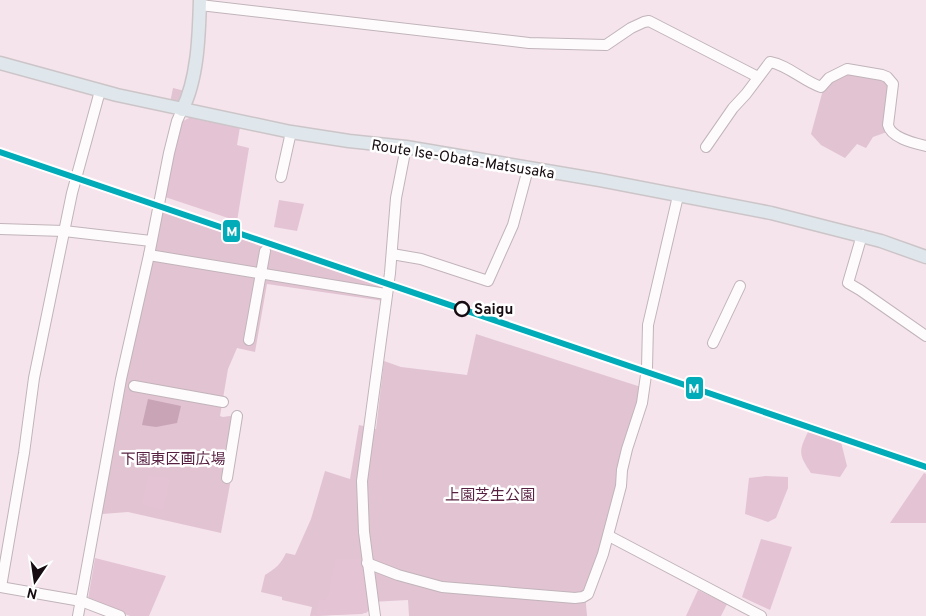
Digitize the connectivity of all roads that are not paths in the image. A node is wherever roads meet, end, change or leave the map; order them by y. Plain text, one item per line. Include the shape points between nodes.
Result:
1 (200, 3) edge
2 (0, 63) edge
3 (758, 77) junction
4 (100, 91) junction
5 (182, 110) junction
6 (291, 132) junction
7 (926, 146) edge
8 (406, 147) junction
9 (706, 147) dead end
10 (528, 169) junction
11 (281, 177) dead end
12 (678, 196) junction
13 (0, 229) edge
14 (64, 231) junction
15 (862, 235) junction
16 (152, 241) junction
17 (265, 251) dead end
18 (392, 254) junction
19 (149, 255) junction
20 (926, 258) edge
21 (261, 273) junction
22 (740, 286) dead end
23 (386, 294) junction
24 (926, 336) edge
25 (249, 340) dead end
26 (713, 343) dead end
27 (134, 386) dead end
28 (223, 402) dead end
29 (237, 416) dead end
30 (227, 478) dead end
31 (608, 536) junction
32 (368, 563) junction
33 (0, 587) edge
34 (81, 601) junction
35 (78, 616) edge
36 (120, 616) edge
37 (376, 616) edge
38 (761, 616) edge

1 - 3 street via 538,44 606,45 631,28 649,22
1 - 5 main road via 191,86
2 - 4 main road, Route Ise-Obata-Matsusaka
3 - 7 street via 770,62 821,87 829,78 848,69 887,77 893,84 889,130
3 - 9 street
4 - 5 main road, Route Ise-Obata-Matsusaka
4 - 14 street
5 - 6 main road, Route Ise-Obata-Matsusaka
5 - 16 street via 168,153
6 - 8 main road, Route Ise-Obata-Matsusaka
6 - 11 street
8 - 10 main road, Route Ise-Obata-Matsusaka
8 - 18 street via 396,198
10 - 12 main road, Route Ise-Obata-Matsusaka
10 - 18 street via 513,225 488,281 422,259
12 - 15 main road, Route Ise-Obata-Matsusaka
12 - 31 street via 648,325 642,403 627,450
13 - 14 street
14 - 16 street
14 - 33 street via 34,378
15 - 20 main road, Route Ise-Obata-Matsusaka
15 - 24 street via 848,284
16 - 19 street
17 - 21 street
18 - 23 street
19 - 21 street
19 - 34 street via 121,379
21 - 23 street
21 - 25 street
22 - 26 street
23 - 32 street via 362,481
27 - 28 street
29 - 30 street
31 - 32 street via 588,594 575,598 442,587 398,576
31 - 38 street
32 - 37 street
33 - 34 street
34 - 35 street
34 - 36 street

